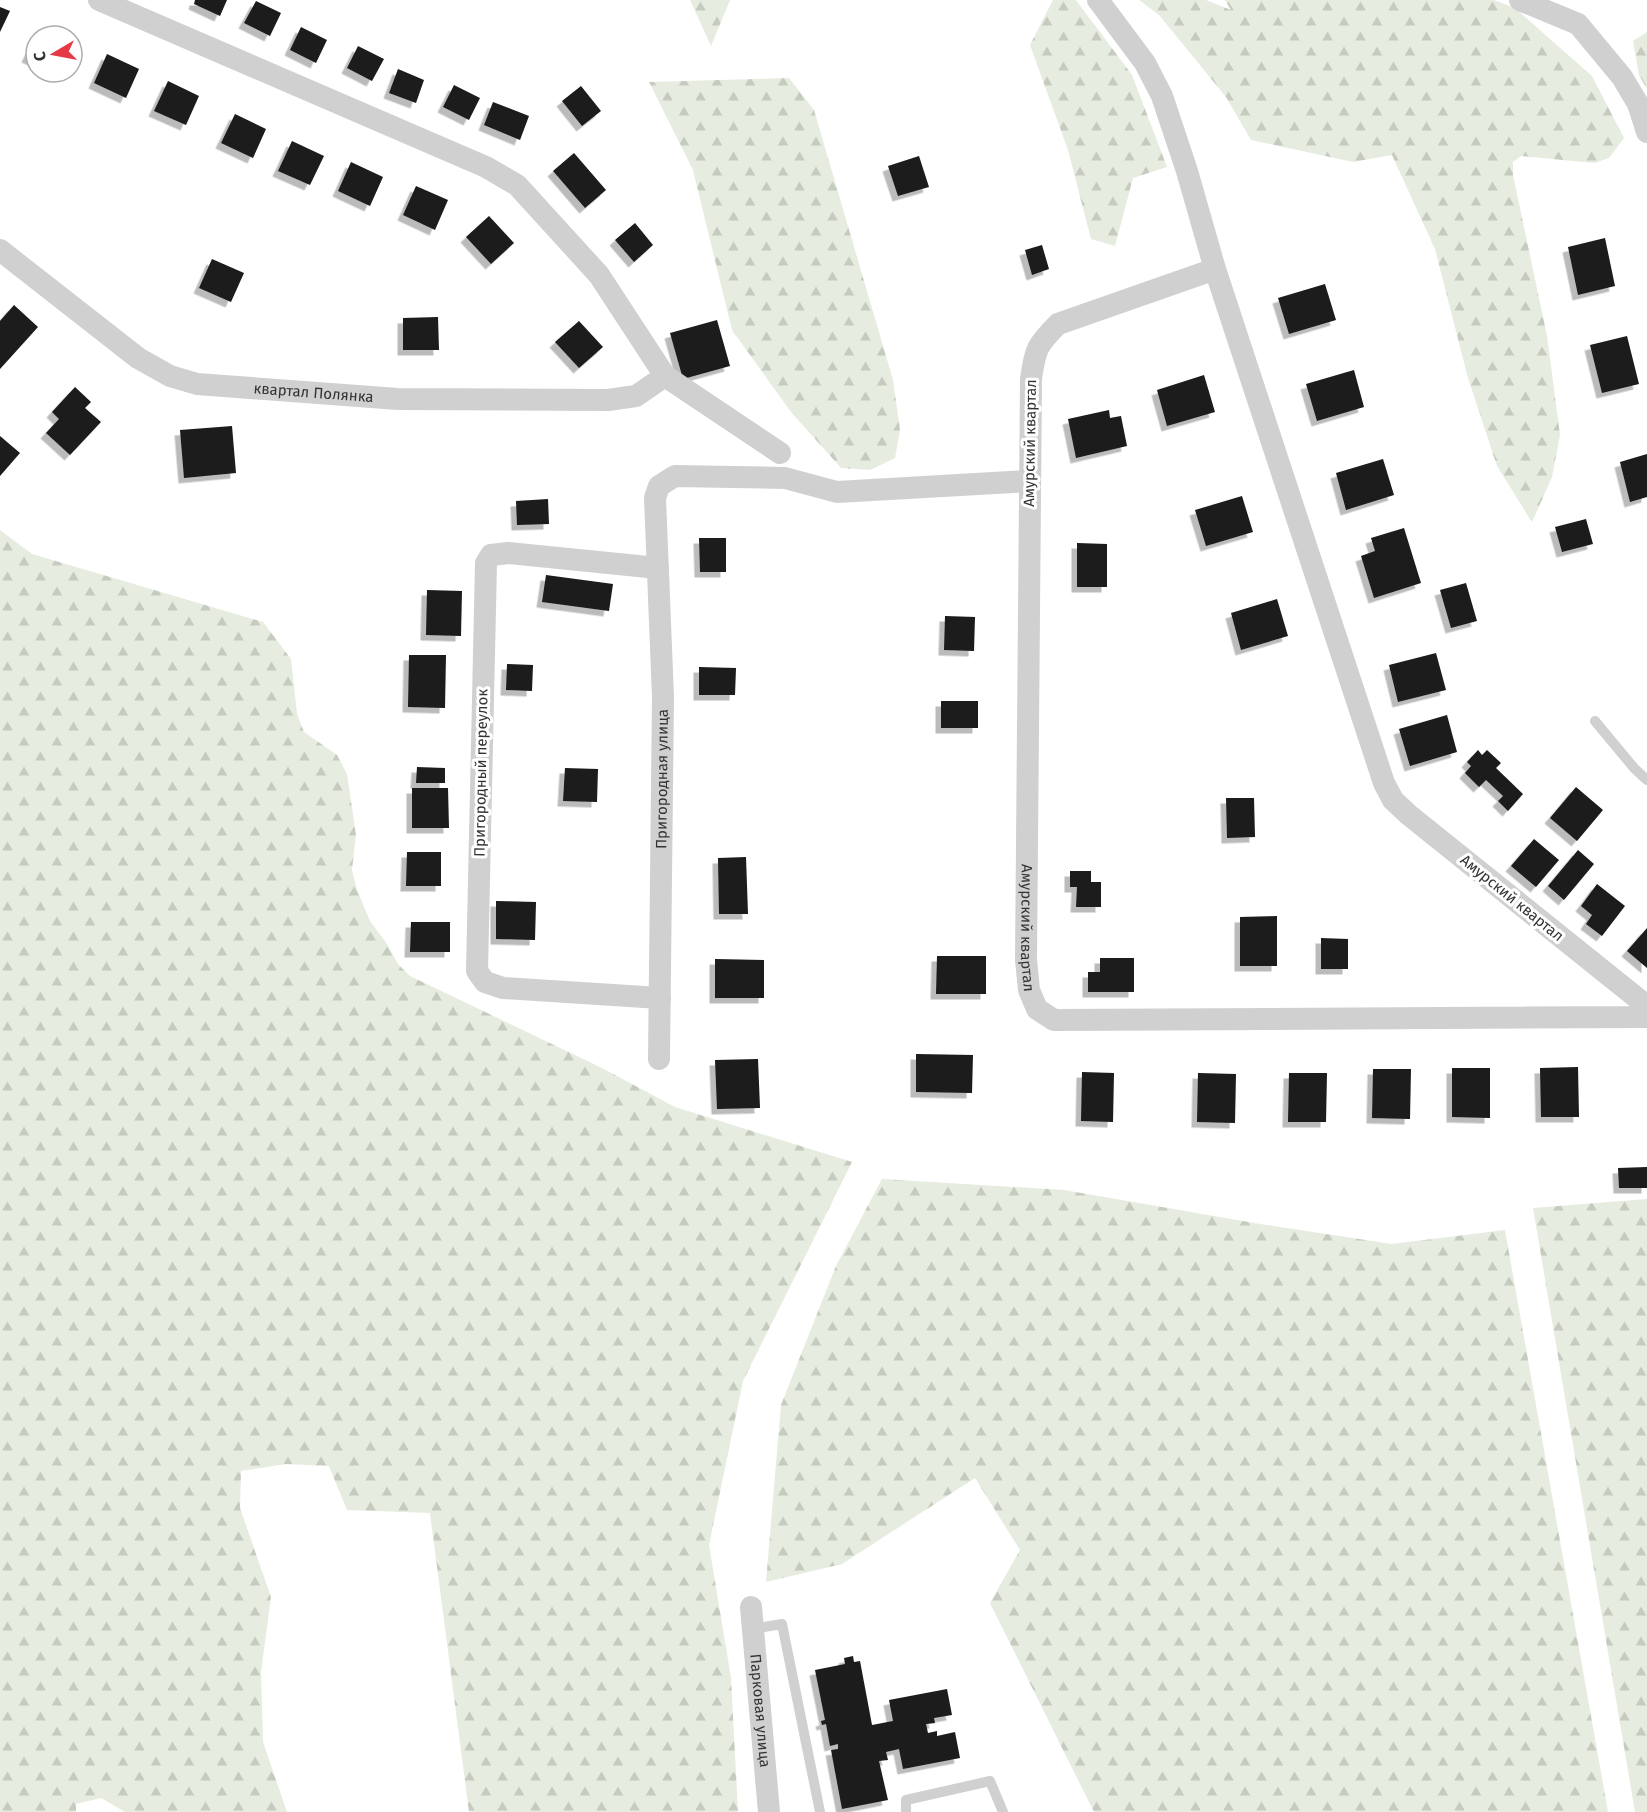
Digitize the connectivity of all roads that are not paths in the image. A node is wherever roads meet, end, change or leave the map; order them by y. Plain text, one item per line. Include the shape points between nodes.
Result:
1 (99, 0) edge
2 (1098, 0) edge
3 (1520, 0) edge
4 (1647, 132) edge
5 (0, 250) edge
6 (1215, 269) junction
7 (665, 376) junction
8 (780, 453) dead end
9 (1029, 481) junction
10 (658, 568) junction
11 (1595, 721) dead end
12 (1647, 780) edge
13 (660, 998) junction
14 (1647, 1006) edge
15 (1647, 1017) edge
16 (659, 1059) dead end
17 (752, 1618) joint
18 (770, 1812) edge
19 (820, 1812) edge
20 (906, 1812) edge
21 (1003, 1812) edge

1 - 7 street via 486,167 517,185 599,275
2 - 6 street via 1145,63 1162,96
3 - 4 street via 1578,24 1622,77 1638,104
5 - 7 street, квартал Полянка via 138,358 170,376 197,384 398,399 608,400 636,396
6 - 9 street, Амурский квартал via 1058,324 1041,342 1031,379
6 - 14 street, Амурский квартал via 1384,783 1393,800
7 - 8 street
9 - 10 street, Пригородная улица via 837,492 785,478 675,476 658,486 655,498
9 - 15 street, Амурский квартал via 1026,960 1029,990 1036,1009 1054,1020
10 - 13 street, Пригородная улица via 663,697
10 - 13 street, Пригородный переулок via 508,553 492,555 486,563 477,971 485,982 503,988
11 - 12 lane
13 - 16 street, Пригородная улица
17 - 18 street, Парковая улица
17 - 19 lane via 782,1624
20 - 21 lane via 906,1800 990,1781

